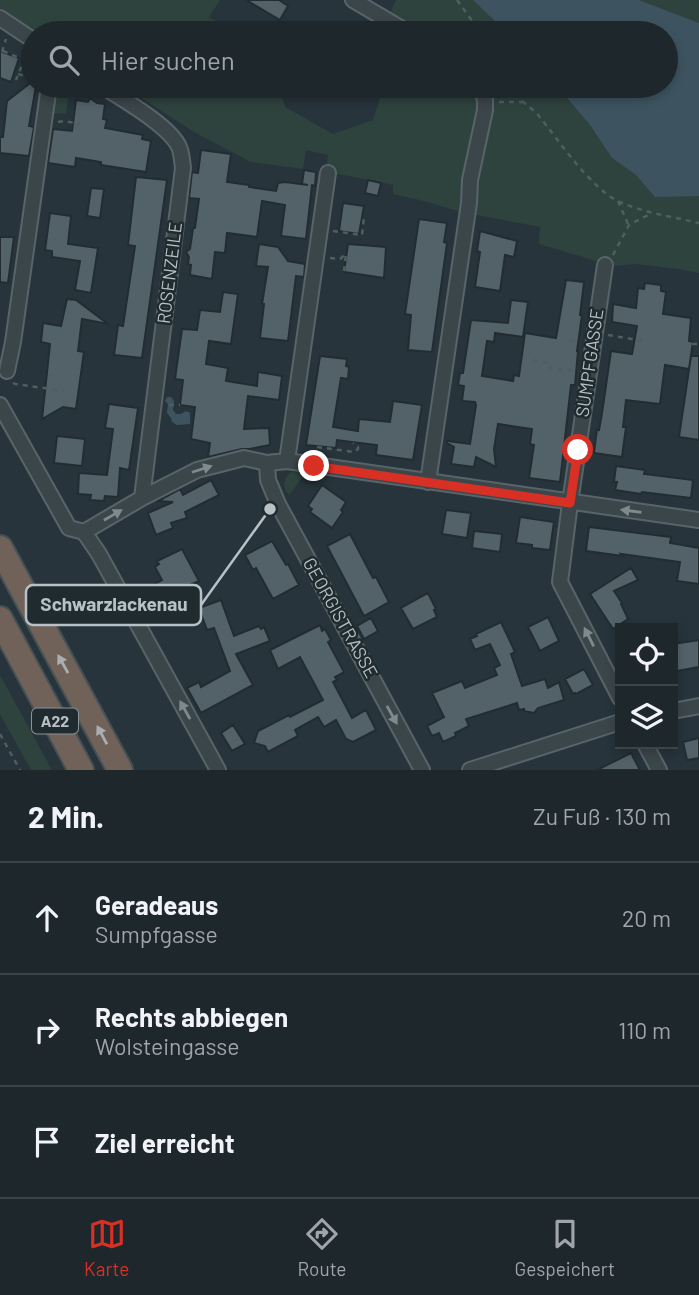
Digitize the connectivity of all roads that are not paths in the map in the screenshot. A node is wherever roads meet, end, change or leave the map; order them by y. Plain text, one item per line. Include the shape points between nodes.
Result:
1 (353, 0) edge
2 (0, 19) edge
3 (389, 21) edge
4 (21, 32) edge
5 (47, 98) edge
6 (120, 98) edge
7 (484, 98) edge
8 (328, 173) dead end
9 (604, 265) road end
10 (9, 376) road end
11 (0, 405) edge
12 (287, 461) junction
13 (267, 463) junction
14 (428, 482) junction
15 (142, 498) junction
16 (570, 503) junction
17 (699, 520) edge
18 (84, 532) junction
19 (0, 548) edge
20 (0, 619) edge
21 (615, 688) edge
22 (699, 706) edge
23 (678, 710) edge
24 (615, 724) edge
25 (648, 749) edge
26 (81, 770) edge
27 (120, 770) edge
28 (218, 770) edge
29 (422, 770) edge
30 (470, 770) edge
31 (659, 770) edge

1 - 3 street
2 - 4 street
5 - 10 street
6 - 15 street, ROSENZEILE via 157,122 178,144 183,169
7 - 14 street
8 - 12 street
9 - 16 street, SUMPFGASSE
11 - 18 street via 69,528
12 - 13 street
12 - 14 street
15 -> 13 street via 197,470 244,458
13 -> 29 street, GEORGISTRASSE via 278,504
14 - 16 street
18 -> 15 street
17 -> 16 street
21 -> 16 street, SUMPFGASSE via 561,582
28 -> 18 street
27 -> 19 highway, A22
20 - 26 highway, A22
22 - 23 street
24 - 30 street
25 - 31 street

